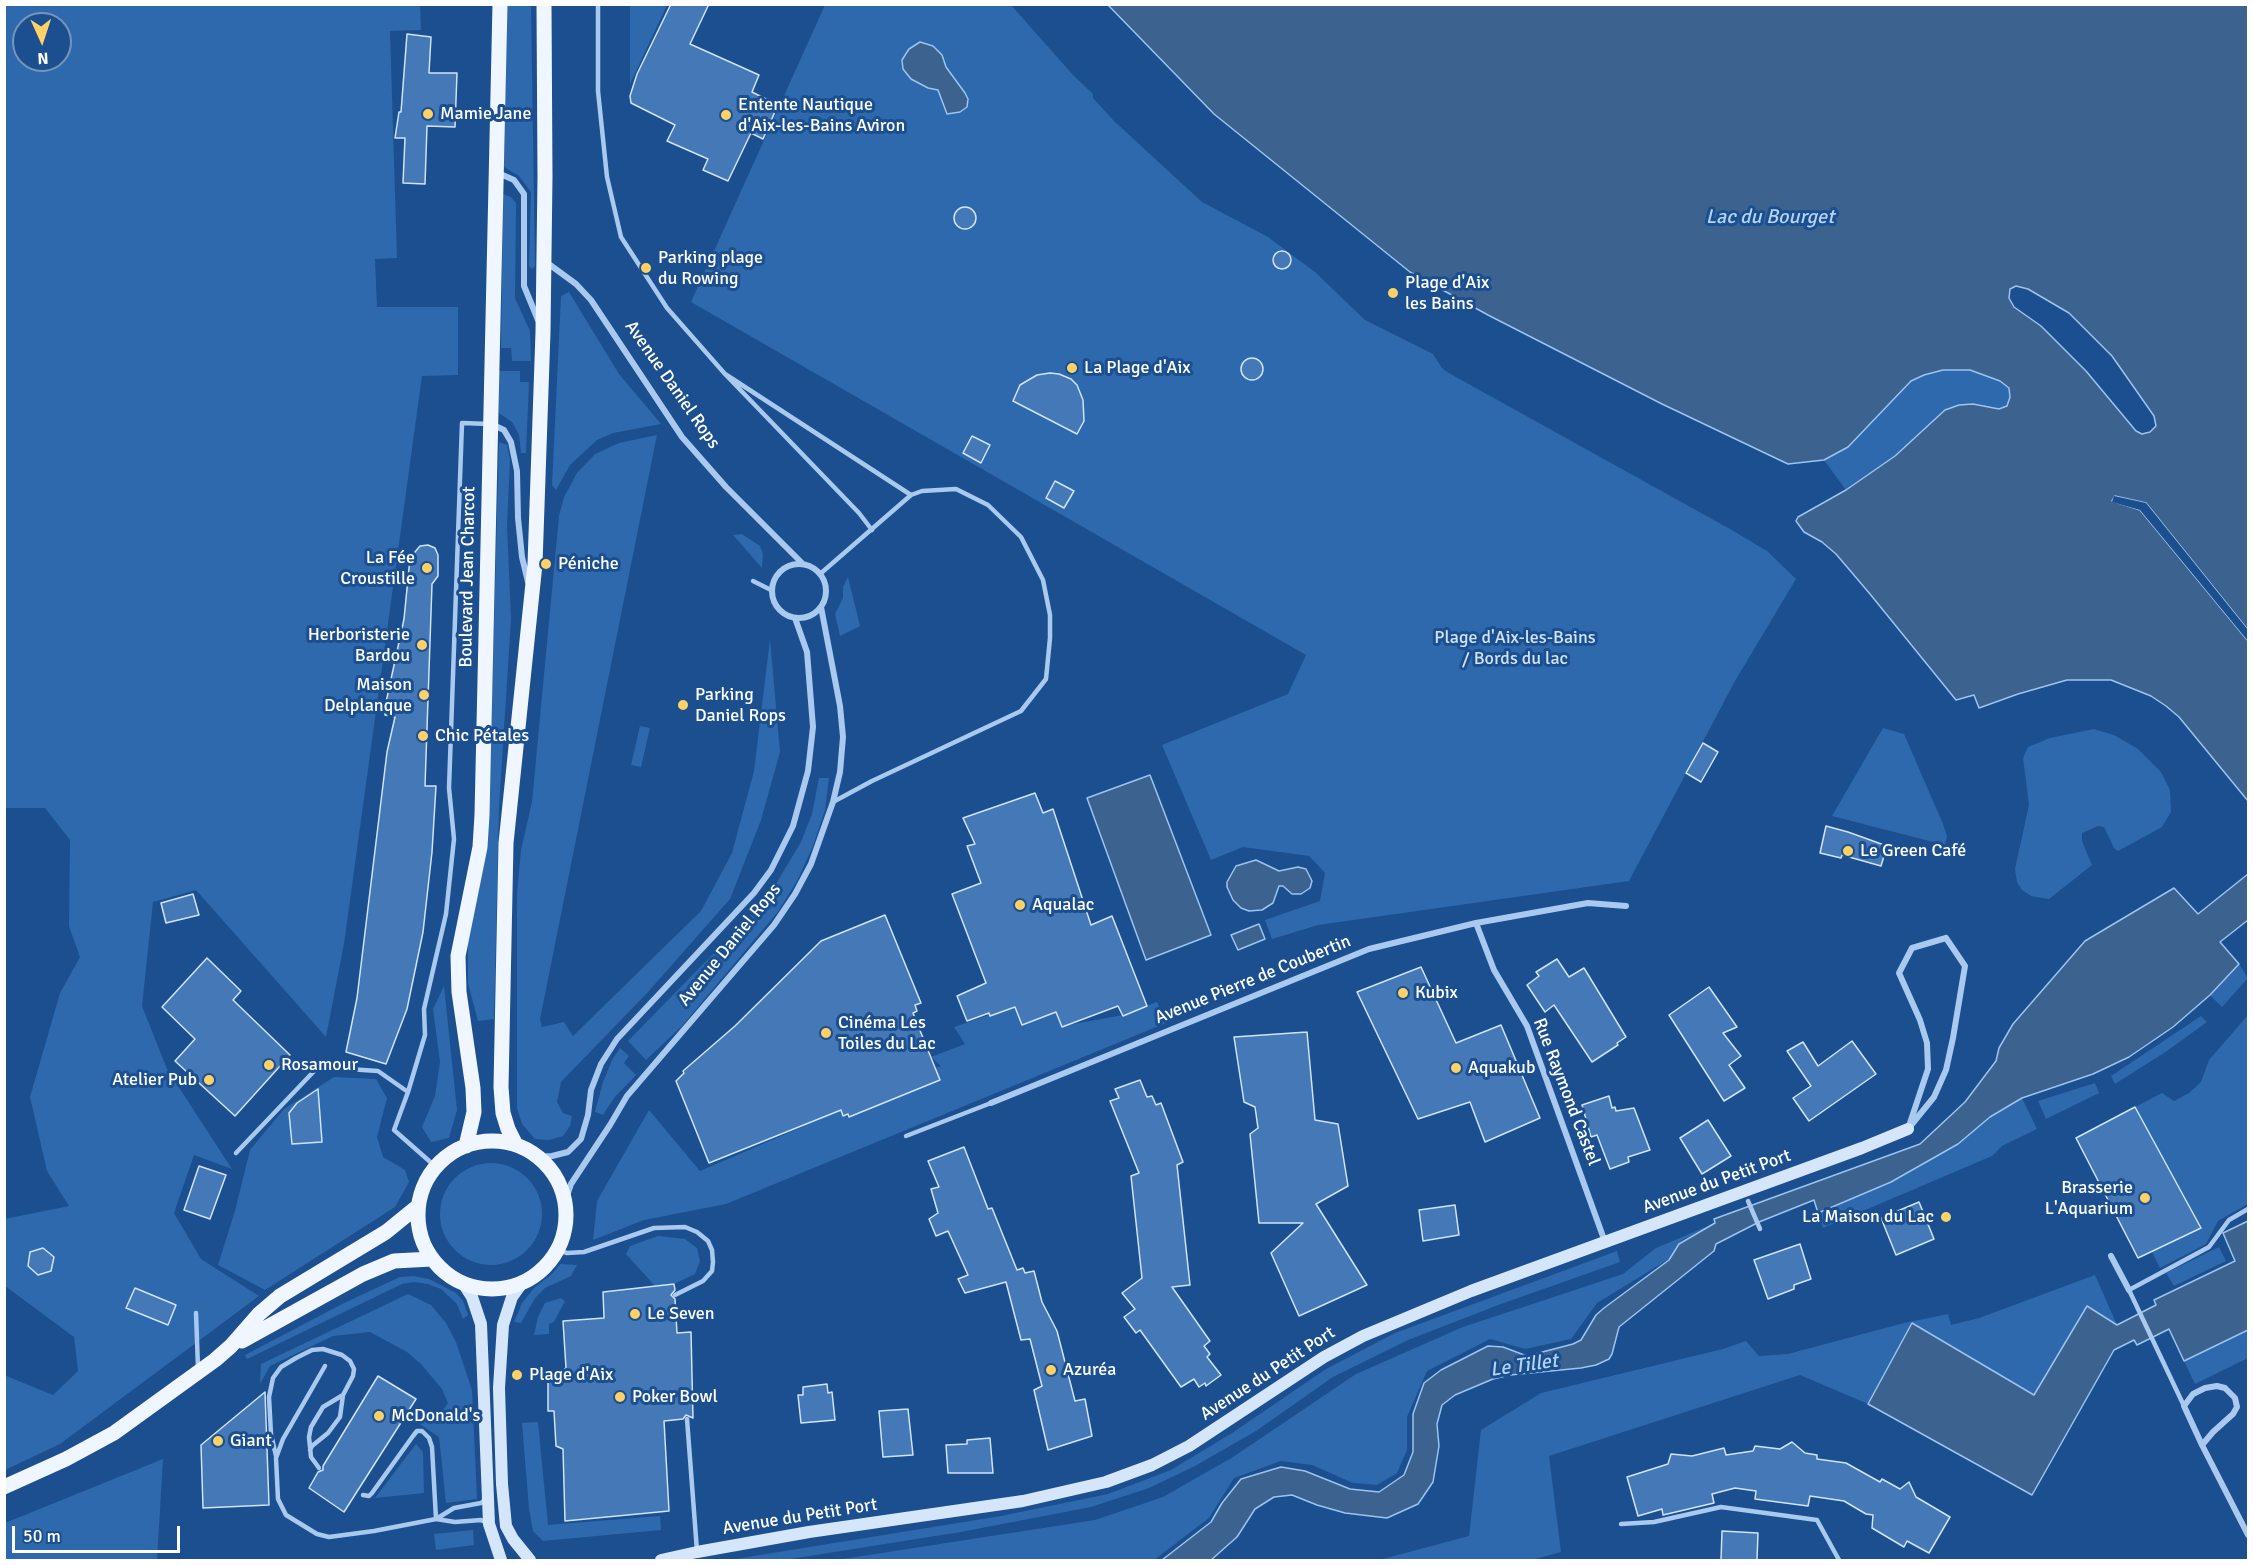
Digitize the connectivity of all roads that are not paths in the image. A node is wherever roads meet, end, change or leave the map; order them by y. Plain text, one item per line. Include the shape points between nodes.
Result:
1 (501, 4) edge
2 (544, 4) edge
3 (598, 4) edge
4 (497, 173) junction
5 (543, 260) junction
6 (543, 332) junction
7 (725, 374) junction
8 (491, 424) junction
9 (911, 495) junction
10 (872, 530) junction
11 (802, 564) junction
12 (820, 574) junction
13 (753, 581) dead end
14 (771, 590) junction
15 (531, 597) junction
16 (821, 607) junction
17 (795, 618) junction
18 (833, 802) junction
19 (1626, 906) dead end
20 (1476, 923) junction
21 (408, 1092) junction
22 (991, 1103) joint
23 (1908, 1129) junction
24 (906, 1136) dead end
25 (516, 1145) junction
26 (466, 1146) junction
27 (236, 1153) dead end
28 (537, 1156) junction
29 (436, 1167) junction
30 (1749, 1201) dead end
31 (565, 1202) junction
32 (418, 1206) junction
33 (2248, 1209) edge
34 (1760, 1229) dead end
35 (1606, 1243) junction
36 (557, 1250) junction
37 (2111, 1256) dead end
38 (432, 1259) junction
39 (463, 1283) junction
40 (522, 1283) junction
41 (2129, 1290) junction
42 (675, 1295) dead end
43 (196, 1313) dead end
44 (231, 1346) junction
45 (326, 1366) dead end
46 (198, 1374) junction
47 (343, 1395) junction
48 (2184, 1406) junction
49 (687, 1419) dead end
50 (2202, 1445) junction
51 (310, 1450) junction
52 (276, 1458) junction
53 (319, 1468) dead end
54 (4, 1486) edge
55 (363, 1495) dead end
56 (488, 1498) junction
57 (436, 1519) junction
58 (489, 1524) junction
59 (1621, 1524) dead end
60 (2248, 1535) edge
61 (697, 1552) junction
62 (501, 1560) edge
63 (530, 1560) edge
64 (661, 1560) edge
65 (1839, 1560) edge

1 - 4 main road, Boulevard Jean Charcot
2 - 5 main road
3 - 7 lane via 598,90 607,177 621,237 667,308
4 - 6 street via 514,180 524,194 524,286
4 - 8 main road, Boulevard Jean Charcot
5 - 6 main road
5 - 11 street, Avenue Daniel Rops via 591,300 682,437
6 - 15 main road
7 - 9 lane
7 - 10 lane
8 - 15 street via 504,430 511,442 518,471 522,557
8 - 21 lane via 462,423 449,788 454,839 446,914 424,1009 425,1035
8 - 26 main road, Boulevard Jean Charcot via 480,847 458,956 459,992 474,1088 471,1134
9 - 10 lane
9 - 18 lane via 956,489 988,505 1021,537 1043,580 1050,615 1046,679 1021,711
10 - 12 lane
11 - 12 street
11 - 14 street via 780,572
12 - 16 street via 826,591
13 - 14 lane
14 - 17 street via 781,612
15 - 25 main road via 506,843 501,1087 507,1129
16 - 17 street via 809,616
16 - 18 street, Avenue Daniel Rops via 843,737
17 - 28 street, Avenue Daniel Rops via 807,652 813,727 808,771 794,826 754,893 617,1039 591,1090 581,1139 568,1152
18 - 31 street, Avenue Daniel Rops via 811,864 795,894 774,925 627,1096 571,1184
19 - 20 street, Avenue Pierre de Coubertin via 1588,903
20 - 22 street, Avenue Pierre de Coubertin via 1369,949
20 - 35 street, Rue Raymond Castel via 1494,970 1527,1026
21 - 27 lane via 378,1071 318,1067
21 - 29 lane via 394,1130
22 - 24 lane, Avenue Pierre de Coubertin
23 - 23 street, Avenue du Petit Port via 1934,1097 1946,1070 1953,1038 1965,966 1946,938 1912,948 1899,973 1927,1043 1928,1069
23 - 35 street, Avenue du Petit Port
25 - 26 main road via 483,1142
25 - 28 main road
26 - 29 main road
28 - 31 main road via 560,1184
29 - 32 main road
30 - 34 lane
31 - 36 main road via 564,1235
32 - 38 main road via 418,1225
32 - 44 main road via 386,1232 280,1296
33 - 41 lane via 2229,1220 2209,1247
35 - 61 street, Avenue du Petit Port via 1472,1291 1363,1336 1324,1357 1189,1446 1152,1466 1106,1482 1023,1501
36 - 40 main road via 548,1264
36 - 42 lane via 584,1252 654,1228 685,1227 708,1241 713,1262 703,1281
37 - 41 street
38 - 39 main road
38 - 44 main road via 394,1261 363,1274
39 - 40 main road via 482,1288
39 - 56 street via 481,1324
40 - 63 street via 512,1296 503,1325 499,1388 506,1526
41 - 48 lane
43 - 46 lane
44 - 46 main road
45 - 52 lane
46 - 54 main road via 114,1433
47 - 51 lane via 340,1417
47 - 51 lane via 323,1407 311,1427
47 - 52 lane via 354,1369 342,1355 323,1348 312,1350 281,1367 273,1378 269,1397
48 - 50 street
48 - 50 street via 2193,1394 2217,1386 2235,1398 2237,1407 2233,1414
49 - 61 lane
50 - 60 street
51 - 53 lane
52 - 57 lane via 278,1499 286,1515 322,1537
55 - 57 lane via 372,1493 412,1436 422,1431 432,1447
56 - 57 lane via 454,1508
56 - 58 street
57 - 58 lane via 481,1520
58 - 62 street
59 - 65 lane via 1654,1522 1721,1507 1817,1520
61 - 64 street, Avenue du Petit Port

